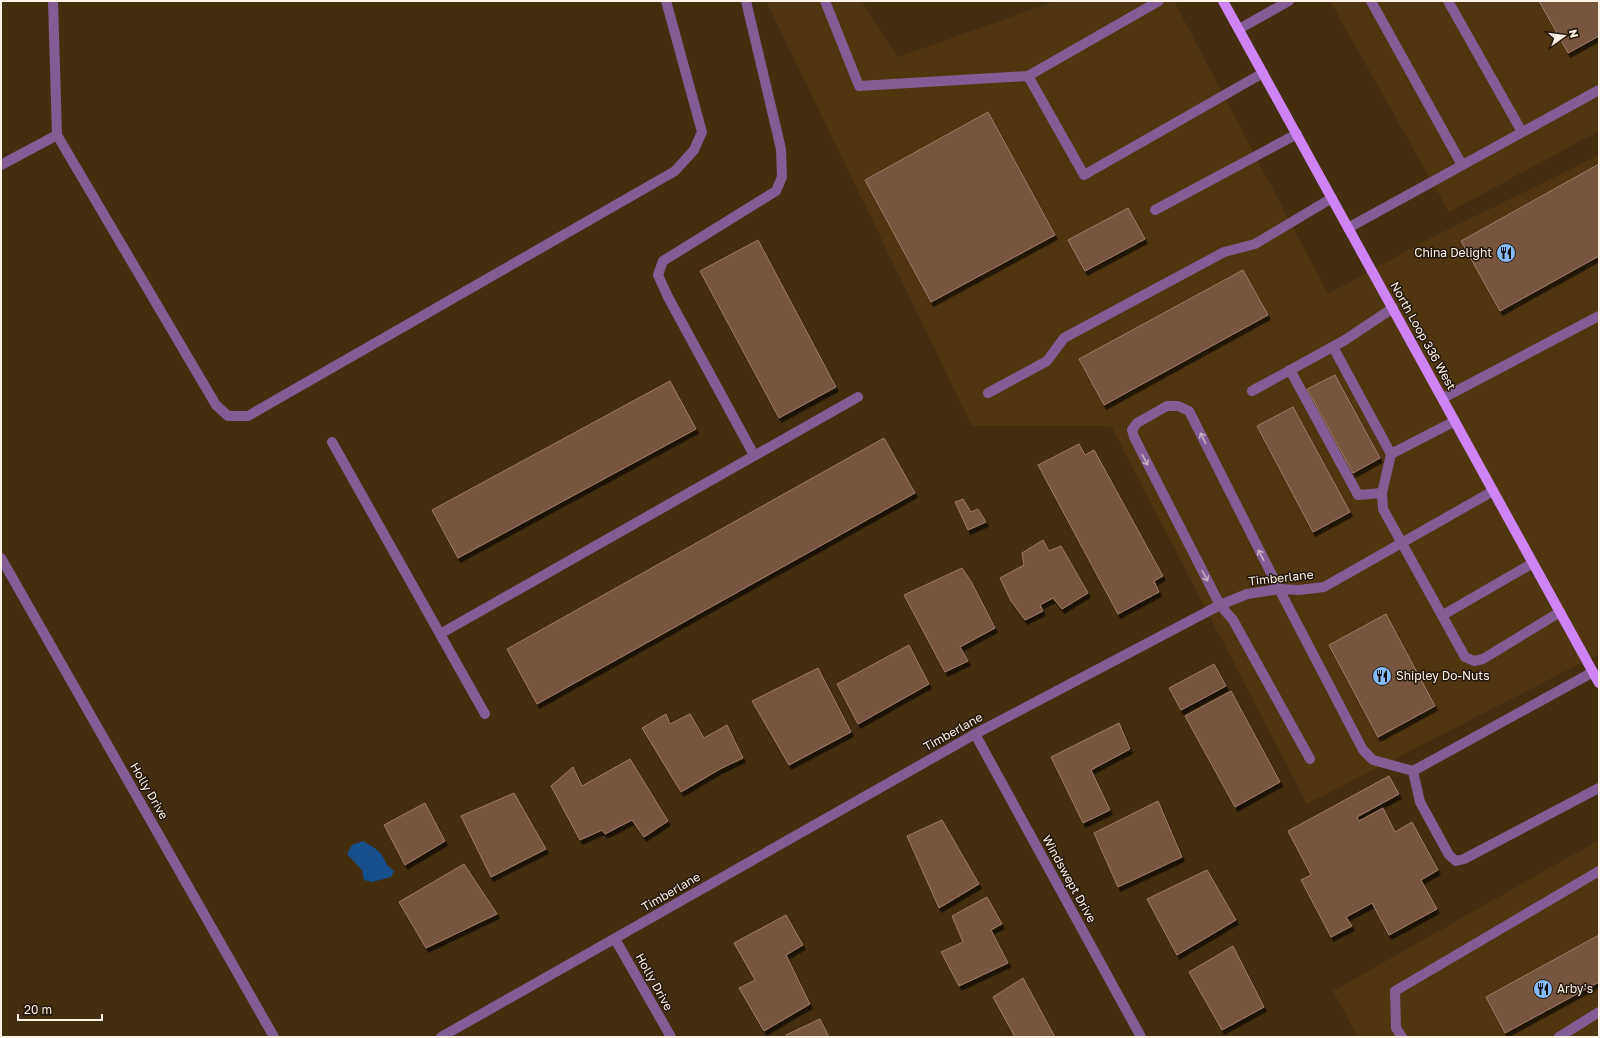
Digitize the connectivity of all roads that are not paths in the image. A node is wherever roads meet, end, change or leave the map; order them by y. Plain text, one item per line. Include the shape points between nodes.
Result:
1 (53, 1) edge
2 (666, 1) edge
3 (746, 1) edge
4 (825, 1) edge
5 (1160, 1) edge
6 (1223, 1) edge
7 (1289, 1) edge
8 (1371, 1) edge
9 (1448, 1) edge
10 (1239, 29) junction
11 (1263, 73) junction
12 (1028, 76) junction
13 (1599, 90) edge
14 (1522, 132) junction
15 (1297, 134) junction
16 (57, 135) junction
17 (1, 165) edge
18 (1462, 165) junction
19 (1332, 198) junction
20 (1155, 210) dead end
21 (1348, 228) junction
22 (1393, 308) junction
23 (1599, 316) edge
24 (1333, 347) junction
25 (1290, 370) junction
26 (1252, 391) dead end
27 (988, 393) dead end
28 (858, 397) dead end
29 (1443, 398) junction
30 (1455, 421) junction
31 (332, 442) dead end
32 (1391, 454) junction
33 (754, 455) junction
34 (1493, 491) junction
35 (1382, 493) junction
36 (1403, 542) junction
37 (1, 558) edge
38 (1533, 563) junction
39 (1279, 589) junction
40 (1220, 604) junction
41 (1560, 612) junction
42 (1443, 615) junction
43 (440, 634) junction
44 (1593, 672) junction
45 (1599, 683) edge
46 (486, 714) dead end
47 (975, 734) junction
48 (1310, 759) dead end
49 (1413, 771) junction
50 (1599, 788) edge
51 (1598, 874) edge
52 (615, 939) junction
53 (1599, 1012) edge
54 (274, 1037) edge
55 (441, 1037) edge
56 (670, 1037) edge
57 (1141, 1037) edge
58 (1402, 1037) edge
59 (1559, 1037) edge

1 - 16 street
2 - 16 street via 702,132 694,150 675,171 248,416 228,416 216,405
3 - 33 street via 781,149 782,177 776,191 663,261 658,276
4 - 12 street via 859,86
5 - 12 street
6 - 10 main road, North Loop 336 West
7 - 10 street
8 - 18 street
9 - 14 street
10 - 11 main road, North Loop 336 West
11 - 12 street via 1084,175
11 - 15 main road, North Loop 336 West
13 - 14 street
14 - 18 street
15 - 19 main road, North Loop 336 West
15 - 20 street
16 - 17 street
18 - 21 street
19 - 21 main road, North Loop 336 West
19 - 27 street via 1255,244 1224,252 1064,338 1047,361
21 - 22 main road, North Loop 336 West
22 - 24 street
22 - 29 main road, North Loop 336 West
23 - 29 street
24 - 25 street
24 - 32 street
25 - 26 street
25 - 35 street via 1358,495
28 - 33 street
29 - 30 main road, North Loop 336 West
30 - 32 street
30 - 34 main road, North Loop 336 West
31 - 43 street
32 - 35 street
33 - 43 street
34 - 36 street, Timberlane
34 - 38 main road, North Loop 336 West
35 - 36 street via 1383,508
36 - 39 street, Timberlane via 1324,586 1299,590
36 - 42 street
37 - 54 street, Holly Drive
38 - 41 main road, North Loop 336 West
38 - 42 street
39 - 40 street, Timberlane via 1247,594
39 -> 40 street via 1189,411 1178,406 1167,406 1137,423 1132,430
39 - 49 street via 1363,750 1373,760
40 - 47 street, Timberlane
40 - 48 street via 1233,620
41 - 42 street via 1483,659 1474,661 1465,657
41 - 44 main road, North Loop 336 West
43 - 46 street
44 - 45 main road, North Loop 336 West
44 - 49 street
47 - 52 street, Timberlane
47 - 57 street, Windswept Drive
49 - 50 street via 1420,802 1449,855 1456,861
51 - 58 street via 1395,991 1396,1028
52 - 55 street, Timberlane
52 - 56 street, Holly Drive
53 - 59 street

